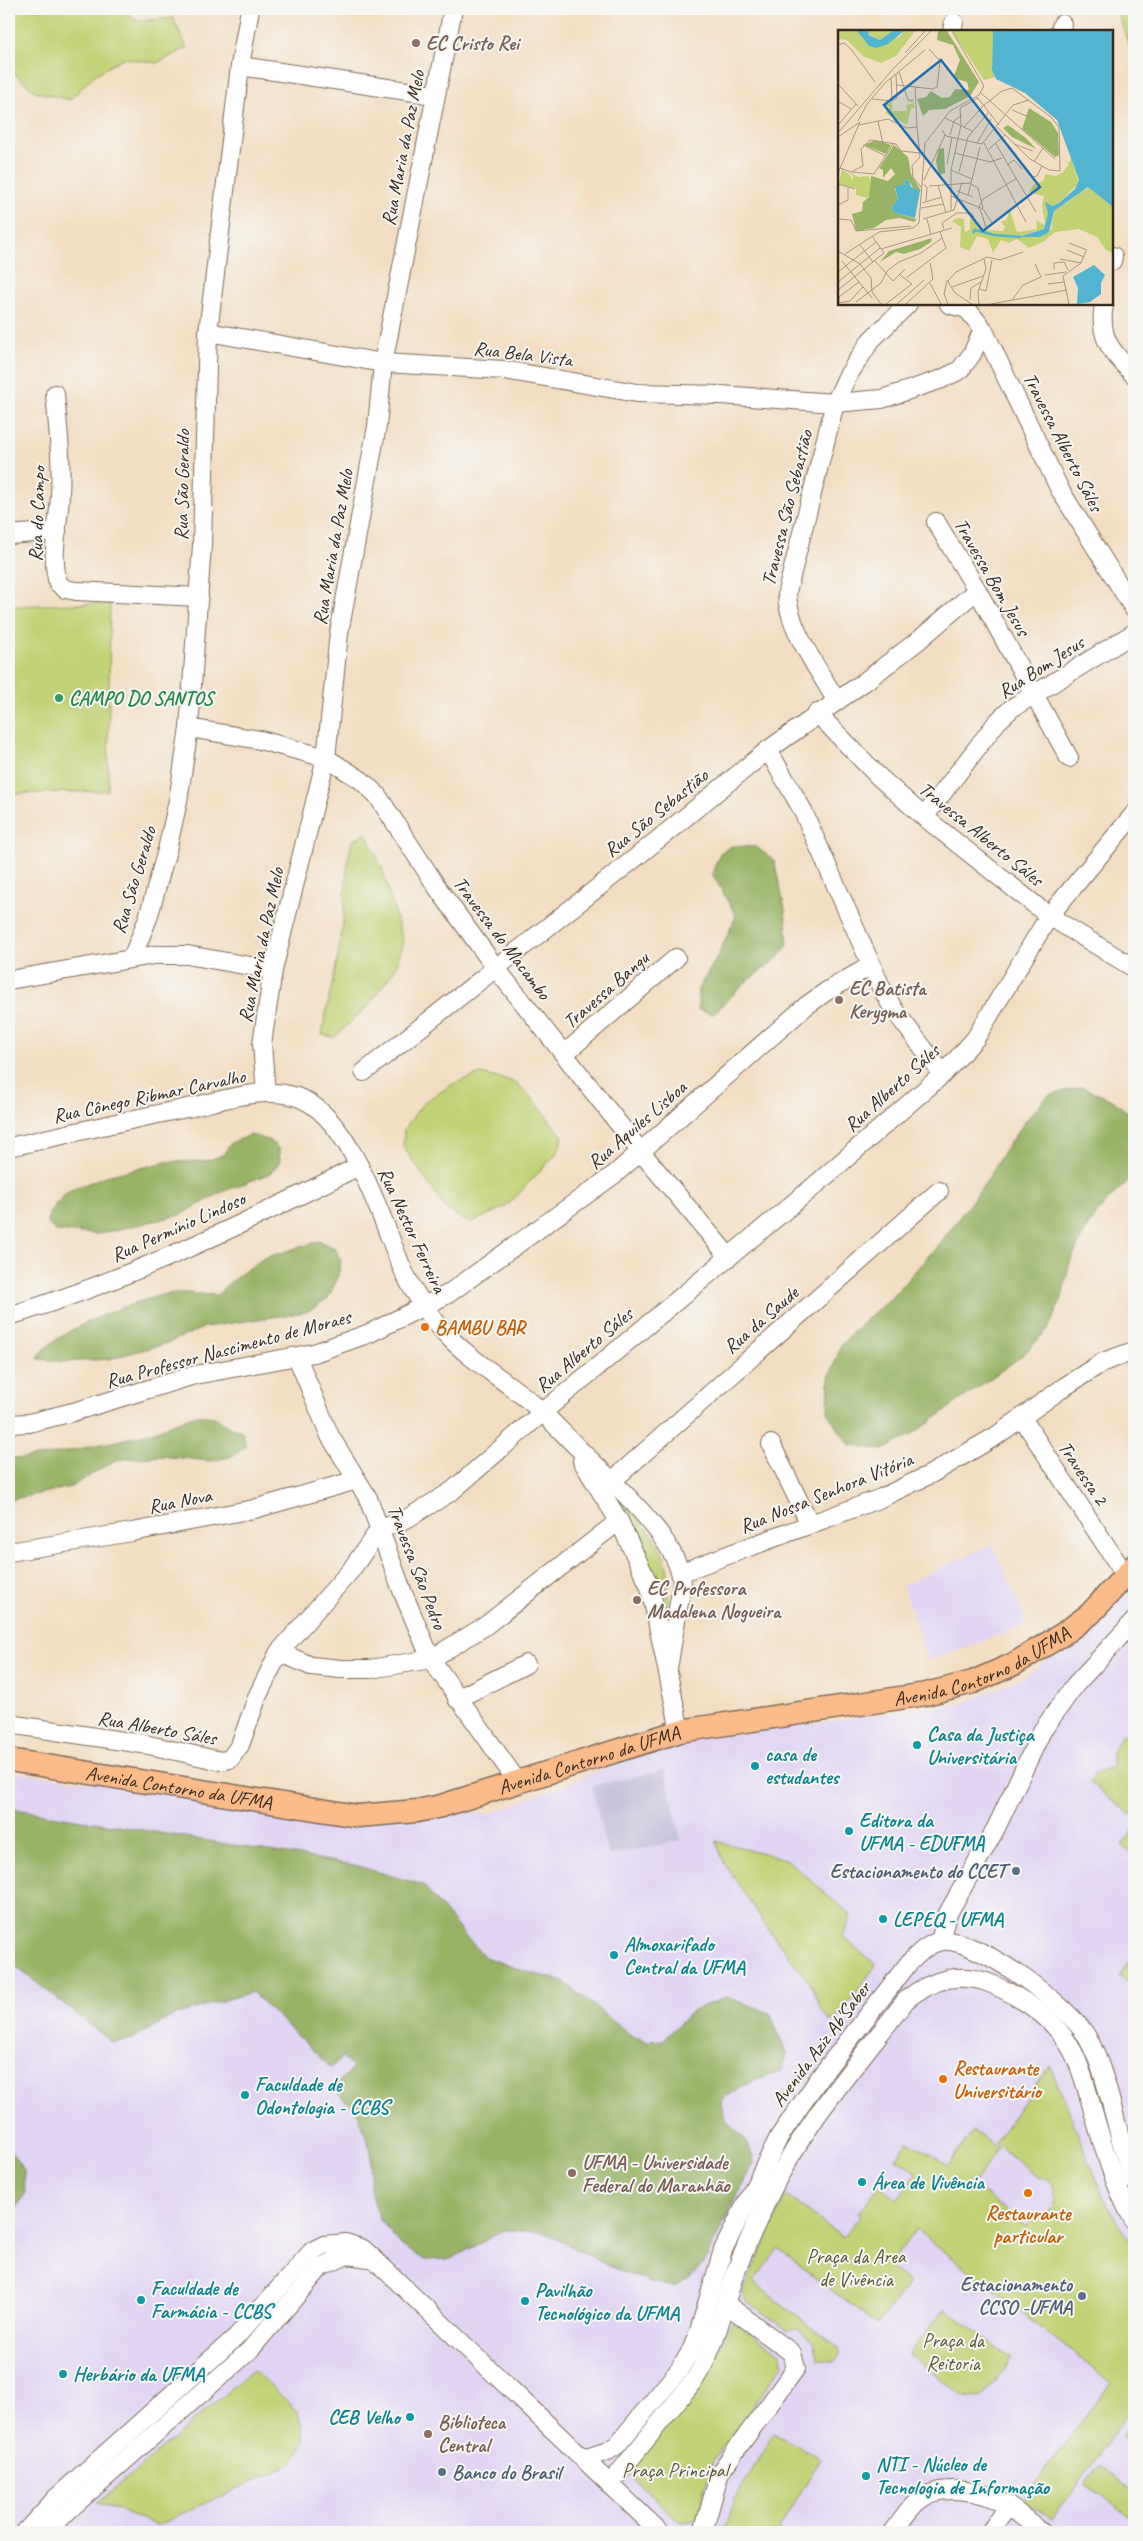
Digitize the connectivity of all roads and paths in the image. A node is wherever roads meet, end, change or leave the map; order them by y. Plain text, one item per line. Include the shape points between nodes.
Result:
1 (250, 9) edge
2 (453, 9) edge
3 (240, 66) junction
4 (434, 94) junction
5 (907, 305) edge
6 (1104, 305) edge
7 (969, 306) edge
8 (983, 329) junction
9 (208, 332) junction
10 (383, 364) junction
11 (1134, 375) edge
12 (55, 394) dead end
13 (835, 403) junction
14 (936, 522) dead end
15 (57, 531) junction
16 (9, 535) edge
17 (977, 590) junction
18 (199, 597) junction
19 (1134, 609) edge
20 (1134, 633) edge
21 (1034, 695) junction
22 (836, 700) junction
23 (816, 713) junction
24 (190, 728) junction
25 (768, 750) junction
26 (326, 758) junction
27 (1069, 758) dead end
28 (1134, 814) edge
29 (924, 817) junction
30 (1048, 916) junction
31 (132, 958) junction
32 (676, 958) dead end
33 (870, 966) junction
34 (495, 967) junction
35 (1134, 968) edge
36 (273, 970) junction
37 (9, 980) edge
38 (564, 1054) junction
39 (364, 1072) dead end
40 (943, 1074) junction
41 (266, 1093) junction
42 (299, 1097) joint
43 (9, 1147) edge
44 (641, 1152) junction
45 (359, 1166) junction
46 (939, 1191) dead end
47 (728, 1257) junction
48 (424, 1308) junction
49 (9, 1316) edge
50 (1133, 1353) edge
51 (297, 1357) junction
52 (542, 1412) junction
53 (1022, 1418) junction
54 (9, 1424) edge
55 (564, 1434) junction
56 (771, 1444) dead end
57 (358, 1480) junction
58 (612, 1482) junction
59 (619, 1521) junction
60 (810, 1524) junction
61 (379, 1530) junction
62 (9, 1552) edge
63 (1130, 1571) edge
64 (682, 1572) junction
65 (1134, 1622) edge
66 (279, 1652) junction
67 (431, 1659) junction
68 (526, 1664) dead end
69 (668, 1669) junction
70 (457, 1699) junction
71 (9, 1724) edge
72 (680, 1731) junction
73 (9, 1760) edge
74 (517, 1781) junction
75 (940, 1942) junction
76 (1134, 2182) edge
77 (1134, 2221) edge
78 (374, 2259) junction
79 (726, 2304) junction
80 (699, 2331) junction
81 (715, 2340) junction
82 (583, 2459) junction
83 (610, 2484) junction
84 (1008, 2506) junction
85 (25, 2532) edge
86 (47, 2532) edge
87 (660, 2532) edge
88 (703, 2532) edge
89 (893, 2532) edge
90 (990, 2532) edge
91 (1042, 2532) edge

1 - 3 street, Rua São Geraldo
2 - 4 street, Rua Maria da Paz Melo
3 - 4 street
3 - 9 street, Rua São Geraldo
4 - 10 street, Rua Maria da Paz Melo
5 - 13 street, Travessa São Sebastião via 870,340
6 - 11 street via 1103,334 1113,352
7 - 8 street, Travessa Alberto Sáles
8 - 13 street via 972,354 960,370 882,398
8 - 19 street, Travessa Alberto Sáles via 1060,490
9 - 10 street, Rua Bela Vista
9 - 18 street, Rua São Geraldo
10 - 13 street, Rua Bela Vista via 504,370 637,393
10 - 26 street, Rua Maria da Paz Melo via 377,426 339,633
12 - 15 street, Rua do Campo via 61,451
13 - 22 street, Travessa São Sebastião via 787,592 787,607
14 - 17 street, Travessa Bom Jesus
15 - 16 street
15 - 18 street, Rua do Campo via 56,573 58,583 65,589
17 - 21 street, Travessa Bom Jesus
17 - 22 street, Rua São Sebastião via 919,640
18 - 24 street, Rua São Geraldo
20 - 21 street, Rua Bom Jesus
21 - 27 street, Travessa Bom Jesus
21 - 29 street, Rua Bom Jesus via 997,722
22 - 23 street, Rua São Sebastião
23 - 25 street, Rua São Sebastião
23 - 29 street, Travessa Alberto Sáles via 873,772
24 - 26 street, Travessa do Macambo via 260,740
24 - 31 street, Rua São Geraldo via 167,850 148,918
25 - 33 street via 802,809
25 - 34 street, Rua São Sebastião
26 - 34 street, Travessa do Macambo via 361,780 377,795 439,890
26 - 36 street, Rua Maria da Paz Melo
28 - 30 street, Rua Alberto Sáles
29 - 30 street, Travessa Alberto Sáles
30 - 35 street, Travessa Alberto Sáles
30 - 40 street, Rua Alberto Sáles via 974,1039
31 - 36 street via 187,955
31 - 37 street
32 - 38 street, Travessa Bangu
33 - 40 street via 894,1010
33 - 44 street, Rua Aquiles Lisboa via 806,1006
34 - 38 street, Travessa do Macambo
34 - 39 street, Rua São Sebastião
36 - 41 street, Rua Maria da Paz Melo via 262,1044
38 - 44 street, Travessa do Macambo
40 - 47 street, Rua Alberto Sáles
41 - 42 street, Rua Cônego Ribmar Carvalho
41 - 43 street, Rua Cônego Ribmar Carvalho
42 - 45 street, Rua Nestor Ferreira via 323,1114 353,1152
44 - 47 street, Travessa do Macambo
44 - 48 street, Rua Aquiles Lisboa via 555,1219
45 - 48 street, Rua Nestor Ferreira via 402,1266
45 - 49 street, Rua Permínio Lindoso via 177,1254
46 - 58 street, Rua da Saude
47 - 52 street, Rua Alberto Sáles
48 - 51 street, Rua Professor Nascimento de Moraes via 370,1333
48 - 52 street, Rua Nestor Ferreira via 460,1348
50 - 53 street, Rua Nossa Senhora Vitória via 1103,1362
51 - 54 street, Rua Professor Nascimento de Moraes via 195,1375 72,1412 28,1423
51 - 57 street, Travessa São Pedro via 330,1436
52 - 55 street, Rua Nestor Ferreira
52 - 61 street, Rua Alberto Sáles via 452,1491 408,1518
53 - 60 street, Rua Nossa Senhora Vitória via 930,1474 881,1498
53 - 63 street, Travessa 2
55 - 58 street, Rua Nestor Ferreira
55 - 59 street, Rua Nestor Ferreira
56 - 60 street
57 - 61 street, Travessa São Pedro
57 - 62 street, Rua Nova via 254,1509
58 - 64 street, Rua Nestor Ferreira via 642,1512 670,1548
59 - 67 street via 485,1626
59 - 69 street, Rua Nestor Ferreira via 650,1587
60 - 64 street, Rua Nossa Senhora Vitória
61 - 66 street, Rua Alberto Sáles via 351,1570
61 - 67 street, Travessa São Pedro
63 - 72 main road, Avenida Contorno da UFMA via 1090,1614 1064,1634 1014,1664 973,1682 926,1694
64 - 69 street, Rua Nestor Ferreira
65 - 75 street via 1075,1685 1042,1731 996,1828 947,1915
66 - 67 street via 311,1666 341,1669 378,1668
66 - 71 street, Rua Alberto Sáles via 258,1695 236,1754 226,1761 149,1745
67 - 70 street, Travessa São Pedro
68 - 70 street
69 - 72 street, Rua Nestor Ferreira
70 - 74 street, Travessa São Pedro
72 - 74 main road, Avenida Contorno da UFMA
73 - 74 main road, Avenida Contorno da UFMA via 358,1816 441,1806
75 - 76 street via 954,1942 977,1949 1048,1996 1077,2021 1097,2058
75 - 80 street, Avenida Aziz Ab'Saber via 919,1952 908,1964 820,2077 780,2137 723,2250
77 - 79 street, Avenida Aziz Ab'Saber via 1109,2165 1072,2048 1035,2009 1004,1990 968,1977 949,1978 919,1989 906,2000 807,2130 769,2195
78 - 82 street
78 - 85 street via 363,2248 346,2243 324,2245 312,2251 236,2337 56,2498
78 - 86 street via 347,2255 321,2267 249,2350
79 - 81 street, Avenida Aziz Ab'Saber
79 - 88 street via 792,2352 796,2368 720,2472
80 - 81 street
80 - 82 street, Avenida Aziz Ab'Saber via 679,2370 626,2436 608,2451
81 - 83 street, Avenida Aziz Ab'Saber via 695,2379
82 - 83 street
83 - 87 street
84 - 89 street via 974,2493 932,2492 917,2502
84 - 90 street
84 - 91 street

